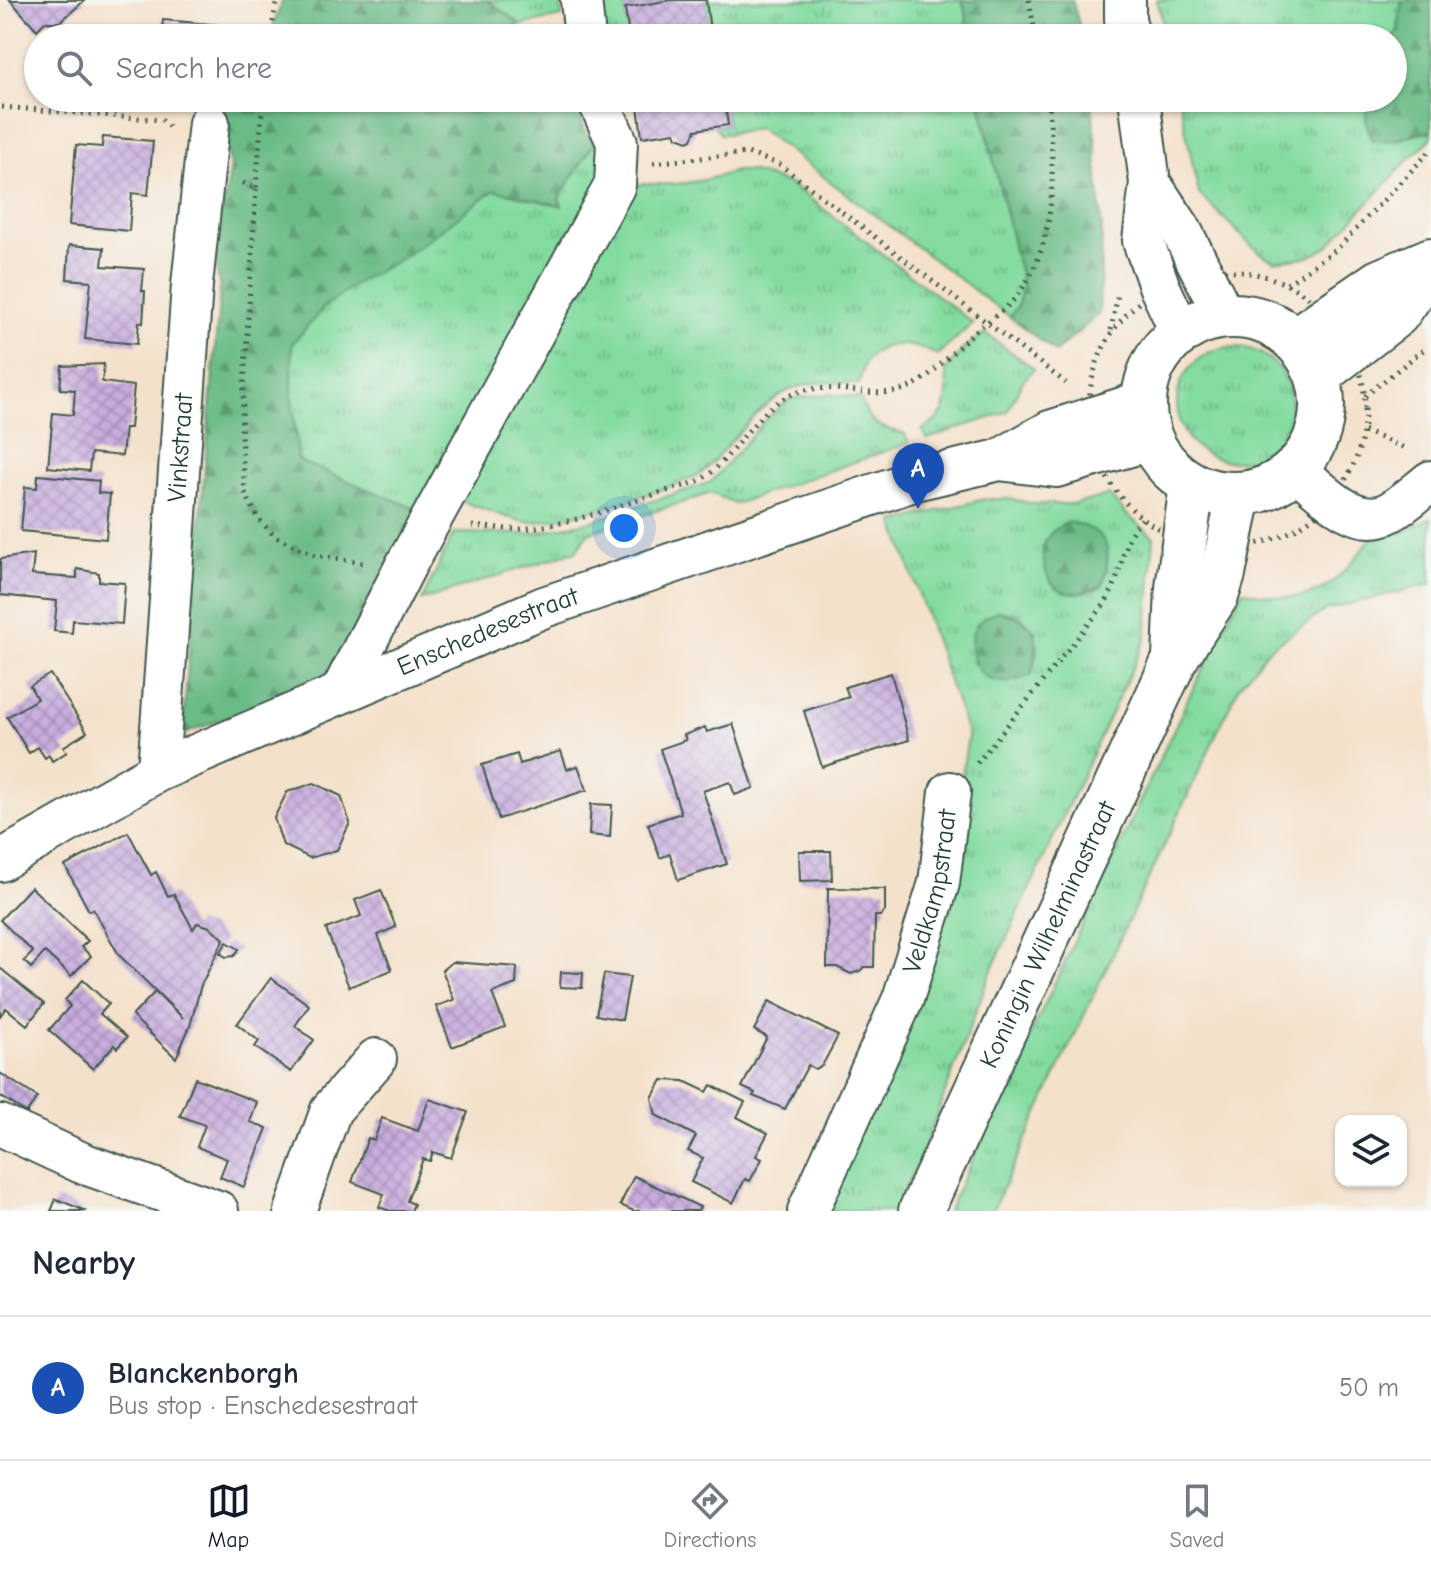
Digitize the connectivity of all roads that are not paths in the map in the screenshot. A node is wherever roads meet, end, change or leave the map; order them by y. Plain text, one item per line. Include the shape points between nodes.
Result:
1 (581, 0) edge
2 (584, 24) edge
3 (603, 112) edge
4 (1141, 112) edge
5 (209, 123) dead end
6 (1150, 183) junction
7 (1431, 263) edge
8 (1225, 317) junction
9 (1181, 333) junction
10 (1323, 346) junction
11 (1148, 421) junction
12 (999, 460) junction
13 (1424, 467) edge
14 (1296, 469) junction
15 (1192, 485) junction
16 (1239, 495) junction
17 (1175, 659) junction
18 (341, 692) junction
19 (158, 771) junction
20 (950, 792) road end
21 (0, 861) edge
22 (376, 1059) dead end
23 (0, 1125) edge
24 (218, 1211) edge
25 (295, 1211) edge
26 (808, 1211) edge
27 (921, 1211) edge

1 - 2 street
3 - 18 street via 617,142 615,185
4 - 6 street
5 - 19 street, Vinkstraat via 192,285
6 - 8 street via 1180,228
6 - 9 street via 1143,241
7 - 10 main road via 1379,282
8 - 9 main road
8 - 10 main road via 1250,317
9 - 11 main road via 1166,346 1147,381
10 - 14 main road via 1321,425 1312,449
11 - 12 street, Enschedesestraat via 1097,457 1056,467
11 - 12 street, Enschedesestraat via 1079,403 1050,431
11 - 15 main road via 1168,466
12 - 18 street, Enschedesestraat via 919,479 544,607
13 - 14 street via 1387,514 1367,517 1333,501
14 - 16 main road via 1260,491
15 - 16 main road
15 - 17 main road, Koningin Wilhelminastraat
16 - 17 main road, Koningin Wilhelminastraat via 1216,596
17 - 27 main road, Koningin Wilhelminastraat
18 - 19 street, Enschedesestraat
19 - 21 street, Enschedesestraat
20 - 26 street, Veldkampstraat via 939,883 912,973
22 - 25 street via 331,1110
23 - 24 street via 82,1163

